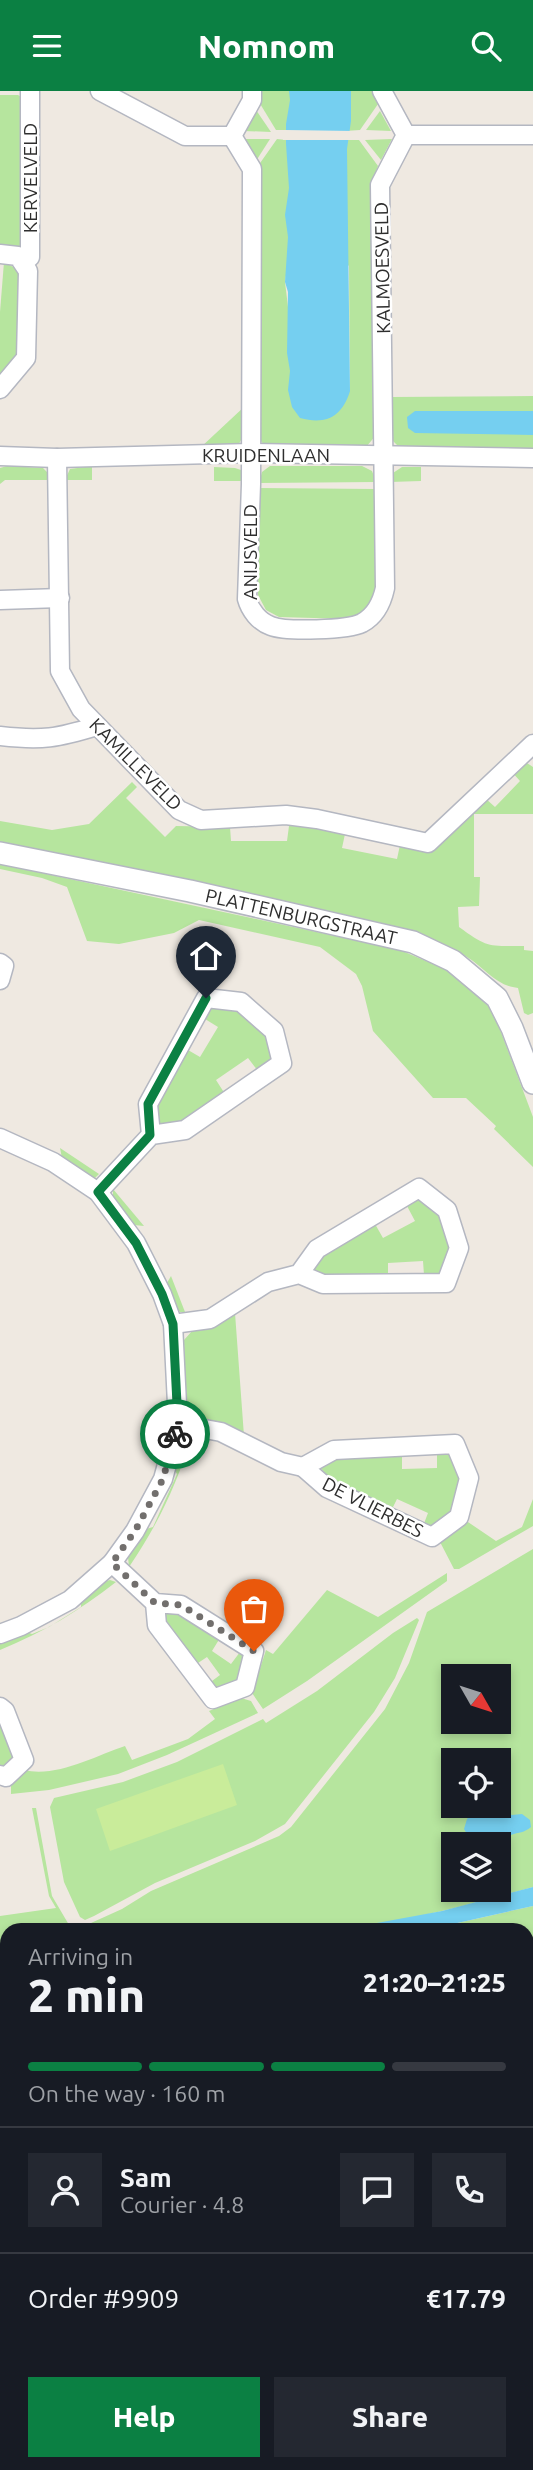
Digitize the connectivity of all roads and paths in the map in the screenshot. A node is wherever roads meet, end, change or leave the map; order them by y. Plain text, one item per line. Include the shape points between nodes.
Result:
1 (30, 91) edge
2 (100, 91) edge
3 (252, 91) edge
4 (382, 91) edge
5 (406, 135) junction
6 (533, 135) edge
7 (232, 136) junction
8 (0, 254) edge
9 (24, 262) junction
10 (0, 389) edge
11 (251, 453) junction
12 (0, 456) edge
13 (383, 457) junction
14 (57, 458) junction
15 (533, 458) edge
16 (60, 598) junction
17 (0, 600) edge
18 (97, 726) junction
19 (0, 736) edge
20 (533, 744) edge
21 (0, 853) edge
22 (0, 963) edge
23 (0, 980) edge
24 (533, 1083) edge
25 (150, 1135) junction
26 (0, 1138) edge
27 (98, 1192) junction
28 (299, 1274) junction
29 (173, 1324) junction
30 (178, 1424) junction
31 (303, 1467) junction
32 (112, 1563) junction
33 (155, 1603) junction
34 (0, 1634) edge
35 (0, 1707) edge
36 (0, 1775) edge

1 - 9 street, KERVELVELD via 30,257
2 - 7 street via 185,136
3 - 7 street via 252,100
4 - 5 street
5 - 6 street
5 - 13 street, KALMOESVELD via 380,185
7 - 11 street via 253,169
8 - 9 street, KERVELVELD via 18,256
9 - 10 street, KERVELVELD via 28,271 26,358
11 - 13 street, KRUIDENLAAN
11 - 13 street, ANIJSVELD via 247,599 250,609 268,626 281,629 352,627 364,622 382,601
11 - 14 street, KRUIDENLAAN
12 - 14 street, KRUIDENLAAN
13 - 15 street, KRUIDENLAAN
14 - 16 street, KAMILLEVELD
16 - 17 street
16 - 18 street, KAMILLEVELD via 60,671 80,709
18 - 19 street via 57,738
18 - 20 street, KAMILLEVELD via 179,810 201,820 286,815 428,843
21 - 24 street, PLATTENBURGSTRAAT via 414,942 453,961 497,998
22 - 23 street via 4,966
25 - 25 street via 185,1130 282,1063 274,1031 240,1002 206,998 148,1104
25 - 27 street
26 - 27 street via 54,1162
27 - 29 street via 136,1243
28 - 28 street via 323,1284 446,1283 459,1248 447,1210 419,1188 317,1249
28 - 29 street via 268,1282 210,1319
29 - 30 street
30 - 31 street, DE VLIERBES via 221,1432 281,1462
30 - 32 street via 163,1479
31 - 31 street, DE VLIERBES via 334,1450 455,1444 469,1478 458,1517 432,1537 327,1488
32 - 33 street
32 - 34 street via 70,1600
33 - 33 street via 157,1625 213,1699 245,1687 254,1651 181,1605
35 - 36 street via 24,1759 6,1777

